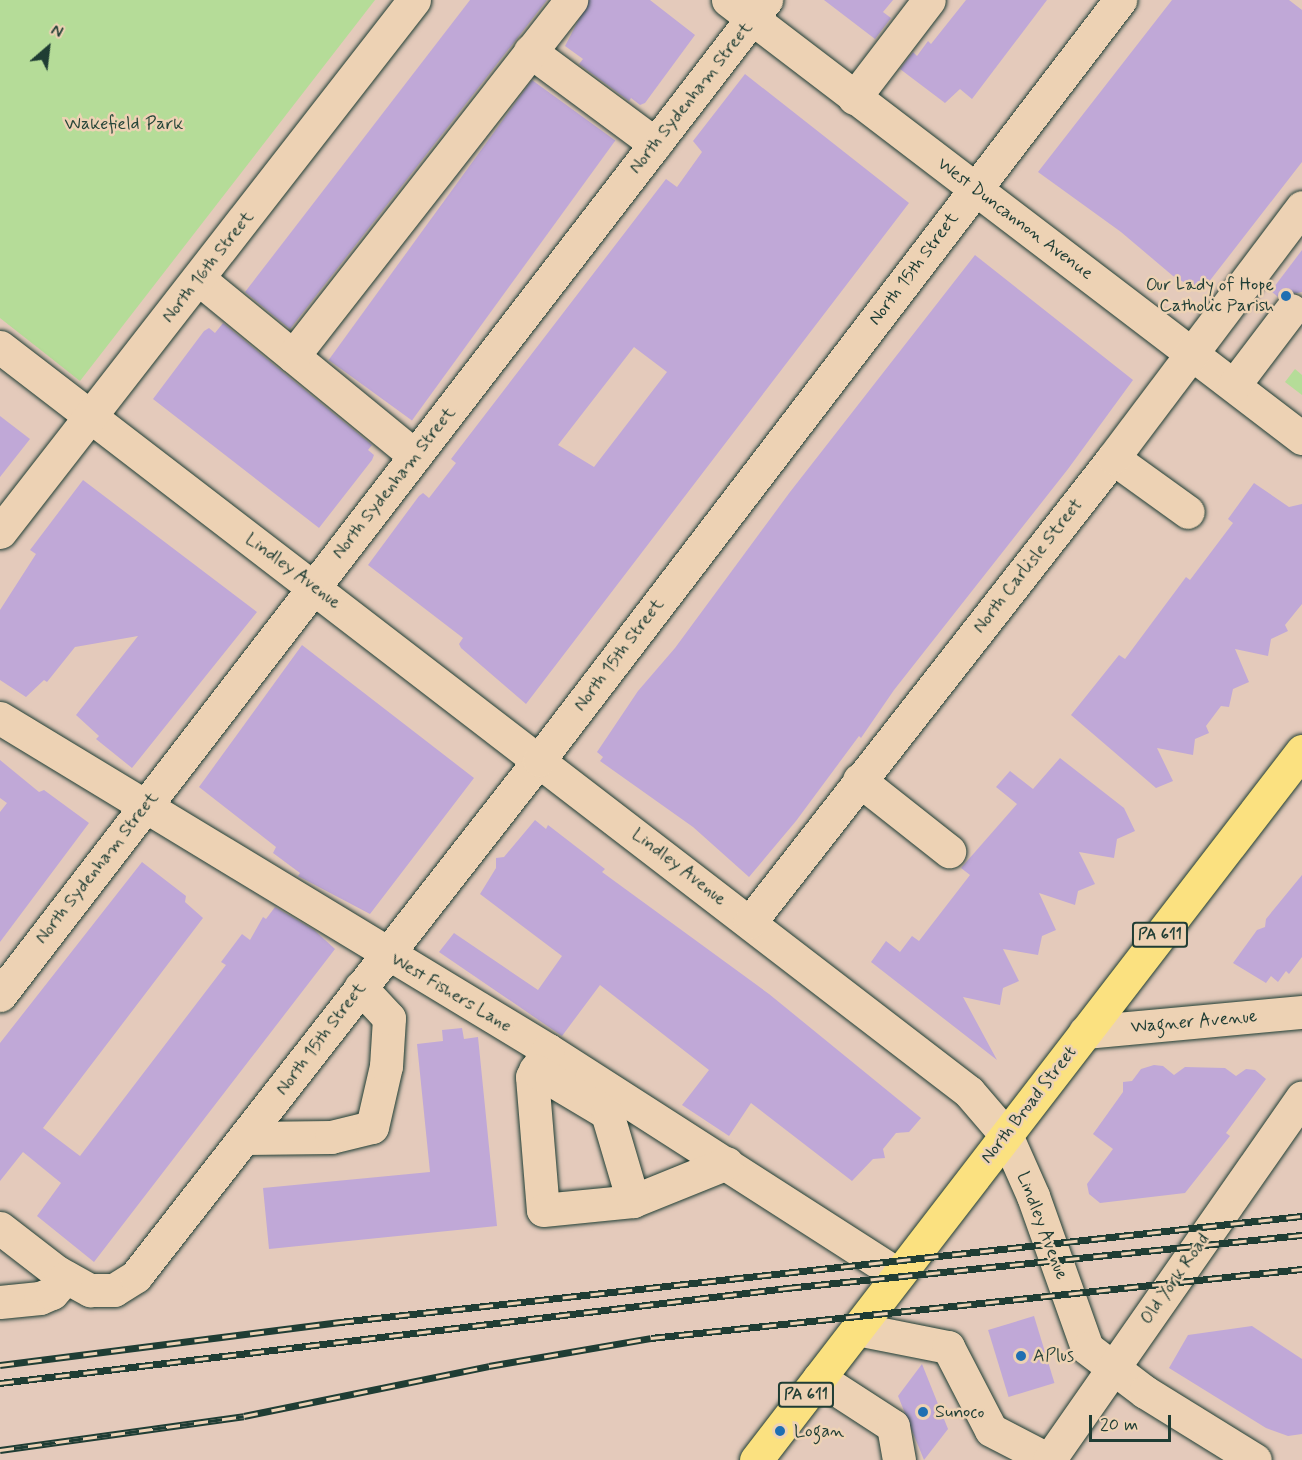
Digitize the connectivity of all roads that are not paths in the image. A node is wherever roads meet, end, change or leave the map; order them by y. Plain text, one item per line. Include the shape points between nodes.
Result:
1 (414, 0) edge
2 (572, 0) edge
3 (929, 0) edge
4 (1120, 0) edge
5 (749, 6) edge
6 (530, 51) junction
7 (854, 98) junction
8 (655, 144) junction
9 (975, 188) junction
10 (1302, 207) edge
11 (199, 279) junction
12 (1291, 310) dead end
13 (0, 347) edge
14 (1191, 352) junction
15 (293, 356) junction
16 (1234, 385) junction
17 (89, 417) junction
18 (1302, 438) edge
19 (415, 456) junction
20 (1113, 458) junction
21 (1188, 512) dead end
22 (0, 532) edge
23 (314, 586) junction
24 (0, 718) edge
25 (1302, 751) edge
26 (539, 760) junction
27 (860, 780) junction
28 (144, 807) junction
29 (949, 851) dead end
30 (750, 922) junction
31 (385, 954) junction
32 (360, 987) junction
33 (0, 995) edge
34 (1302, 1012) edge
35 (1085, 1032) junction
36 (542, 1060) junction
37 (1302, 1098) edge
38 (1006, 1135) junction
39 (247, 1138) junction
40 (727, 1163) junction
41 (633, 1201) junction
42 (0, 1228) edge
43 (898, 1275) junction
44 (66, 1278) junction
45 (0, 1302) edge
46 (857, 1329) junction
47 (1112, 1369) junction
48 (819, 1378) junction
49 (756, 1460) edge
50 (899, 1460) edge
51 (1049, 1460) edge
52 (1255, 1460) edge

1 - 11 street, North 16th Street
2 - 6 street
3 - 7 street
4 - 9 street, North 15th Street
5 - 7 street, West Duncannon Avenue
5 - 8 street, North Sydenham Street
6 - 8 street
6 - 15 street
7 - 9 street, West Duncannon Avenue
8 - 19 street, North Sydenham Street
9 - 14 street, West Duncannon Avenue
9 - 26 street, North 15th Street
10 - 14 street, North Carlisle Street
11 - 15 street
11 - 17 street, North 16th Street
12 - 16 street
13 - 17 street, Lindley Avenue
14 - 16 street, West Duncannon Avenue
14 - 20 street, North Carlisle Street
15 - 19 street
16 - 18 street, West Duncannon Avenue
17 - 22 street, North 16th Street
17 - 23 street, Lindley Avenue
19 - 23 street, North Sydenham Street
20 - 21 street
20 - 27 street, North Carlisle Street
23 - 26 street, Lindley Avenue
23 - 28 street, North Sydenham Street
24 - 28 street, West Fishers Lane
25 - 35 main road, North Broad Street / PA 611
26 - 30 street, Lindley Avenue
26 - 31 street, North 15th Street
27 - 29 street
27 - 30 street, North Carlisle Street
28 - 31 street, West Fishers Lane
28 - 33 street, North Sydenham Street
30 - 38 street, Lindley Avenue via 969,1092
31 - 32 street, North 15th Street
31 - 36 street, West Fishers Lane
32 - 39 street, North 15th Street
32 - 39 street via 389,1018 386,1066 372,1127 332,1137
34 - 35 street, Wagner Avenue
35 - 38 main road, North Broad Street / PA 611
36 - 40 street, West Fishers Lane
36 - 41 street via 607,1113
36 - 41 street via 532,1077 543,1210
37 - 47 street, Old York Road
38 - 43 main road, North Broad Street / PA 611
38 - 47 street, Lindley Avenue via 1033,1196 1086,1348
39 - 44 street, North 15th Street via 127,1285 90,1290
40 - 41 street
40 - 43 street, West Fishers Lane
42 - 44 street
43 - 46 main road, North Broad Street / PA 611
44 - 45 street via 52,1293 40,1298
46 - 48 main road, North Broad Street / PA 611
46 - 51 street via 948,1347 991,1430
47 - 51 street, Old York Road
47 - 52 street, Lindley Avenue
48 - 49 main road, North Broad Street / PA 611
48 - 50 street via 893,1426

